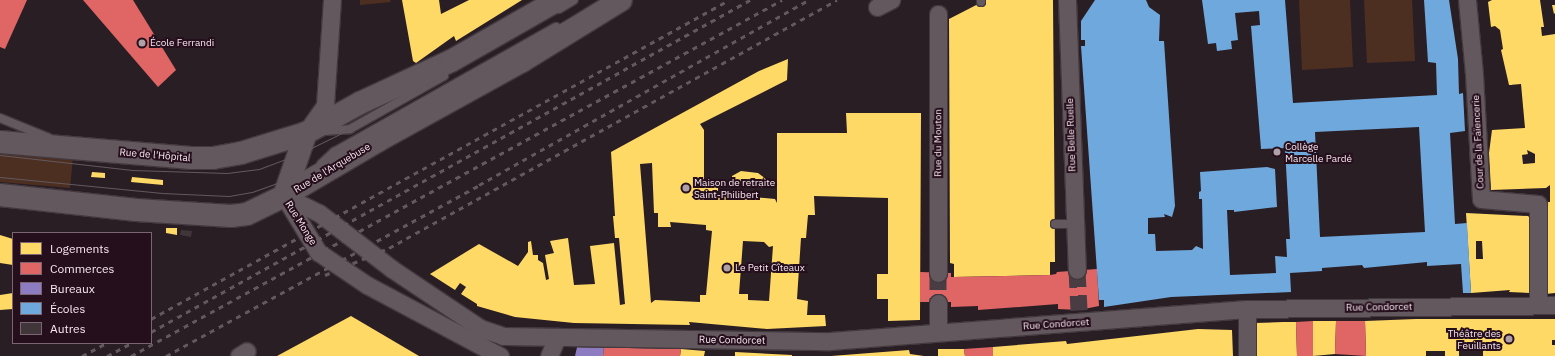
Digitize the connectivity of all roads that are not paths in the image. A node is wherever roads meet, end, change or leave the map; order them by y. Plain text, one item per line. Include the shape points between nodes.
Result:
1 (332, 0) edge
2 (562, 0) edge
3 (621, 0) edge
4 (1067, 0) edge
5 (1467, 0) edge
6 (938, 14) dead end
7 (564, 23) dead end
8 (0, 118) edge
9 (306, 133) junction
10 (0, 142) edge
11 (73, 148) junction
12 (0, 195) edge
13 (284, 196) junction
14 (1055, 224) dead end
15 (1074, 224) junction
16 (1077, 270) tunnel mouth
17 (938, 272) tunnel mouth
18 (938, 303) tunnel mouth
19 (1538, 305) junction
20 (1555, 305) edge
21 (1247, 310) junction
22 (938, 332) junction
23 (503, 336) junction
24 (557, 337) junction
25 (493, 354) edge
26 (549, 356) edge
27 (1247, 356) edge

1 - 9 street via 325,106
2 - 9 main road via 451,61 360,103
3 - 13 main road, Rue de l'Arquebuse via 522,61
4 - 15 street, Rue Belle Ruelle
5 - 19 street, Cour de la Faïencerie via 1481,199 1538,204
6 - 17 street, Rue du Mouton via 943,30
7 - 13 lane, Rue de l'Arquebuse via 334,152
8 - 11 lane
9 - 11 main road, Rue de l'Hôpital via 241,153 213,158
9 - 13 main road
10 - 11 main road, Rue de l'Hôpital
12 - 13 main road via 136,210 231,216 248,214
13 - 23 street, Rue Monge via 319,213 392,269 480,328
13 - 25 street, Rue Monge via 318,252 367,285
14 - 15 lane
15 - 16 street, Rue Belle Ruelle
18 - 22 street
19 - 20 street, Rue Condorcet
19 - 21 street, Rue Condorcet
21 - 22 street, Rue Condorcet via 1079,316
21 - 27 street
22 - 24 street, Rue Condorcet via 830,341
23 - 24 street, Rue Condorcet
23 - 25 street
24 - 26 street

